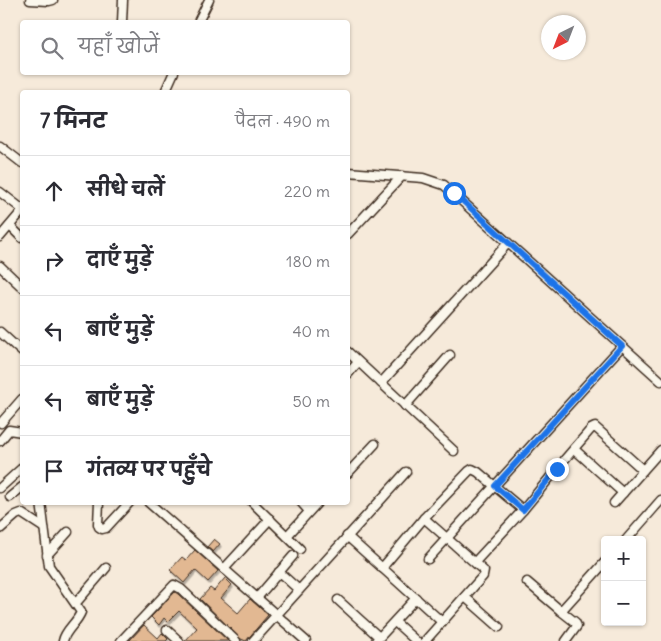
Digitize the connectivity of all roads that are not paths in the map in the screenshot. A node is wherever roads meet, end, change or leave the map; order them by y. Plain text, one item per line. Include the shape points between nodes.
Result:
1 (30, 0) edge
2 (53, 0) edge
3 (123, 0) edge
4 (209, 0) edge
5 (122, 20) edge
6 (199, 20) edge
7 (173, 75) edge
8 (167, 90) edge
9 (0, 146) edge
10 (20, 161) edge
11 (350, 172) edge
12 (402, 176) junction
13 (0, 192) edge
14 (20, 208) edge
15 (20, 213) edge
16 (10, 226) junction
17 (350, 232) edge
18 (20, 236) edge
19 (0, 237) edge
20 (508, 243) junction
21 (0, 266) edge
22 (20, 285) edge
23 (0, 332) edge
24 (622, 346) junction
25 (20, 350) edge
26 (350, 354) edge
27 (450, 355) dead end
28 (358, 362) junction
29 (350, 372) edge
30 (661, 382) edge
31 (381, 383) junction
32 (20, 402) edge
33 (405, 406) junction
34 (16, 407) junction
35 (20, 411) edge
36 (1, 423) edge
37 (9, 430) junction
38 (20, 432) edge
39 (0, 441) edge
40 (375, 444) dead end
41 (574, 449) junction
42 (454, 450) dead end
43 (661, 450) edge
44 (565, 459) dead end
45 (557, 469) dead end
46 (20, 470) edge
47 (643, 470) junction
48 (350, 471) edge
49 (406, 472) dead end
50 (495, 486) junction
51 (0, 488) edge
52 (20, 489) edge
53 (623, 493) junction
54 (10, 498) dead end
55 (661, 500) edge
56 (614, 503) dead end
57 (41, 505) edge
58 (99, 505) edge
59 (127, 505) edge
60 (152, 505) edge
61 (255, 505) edge
62 (304, 505) edge
63 (315, 505) edge
64 (523, 510) junction
65 (309, 511) junction
66 (424, 518) junction
67 (270, 519) junction
68 (44, 528) junction
69 (0, 529) edge
70 (68, 532) dead end
71 (287, 536) junction
72 (347, 536) junction
73 (630, 536) edge
74 (446, 537) junction
75 (300, 548) dead end
76 (48, 555) junction
77 (293, 556) dead end
78 (428, 559) dead end
79 (475, 562) junction
80 (601, 566) edge
81 (106, 568) dead end
82 (382, 568) junction
83 (224, 569) junction
84 (279, 572) junction
85 (527, 582) dead end
86 (299, 590) junction
87 (465, 597) junction
88 (257, 598) junction
89 (416, 598) junction
90 (338, 600) dead end
91 (76, 604) junction
92 (560, 611) junction
93 (277, 616) junction
94 (394, 622) junction
95 (442, 622) junction
96 (499, 627) dead end
97 (167, 630) dead end
98 (378, 639) edge
99 (63, 641) edge
100 (121, 641) edge
101 (179, 641) edge
102 (236, 641) edge
103 (253, 641) edge
104 (306, 641) edge
105 (416, 641) edge
106 (425, 641) edge
107 (566, 641) edge

1 - 2 street
3 - 5 street
4 - 6 street
7 - 8 street
9 - 10 street
11 - 12 street
12 - 17 street
12 - 20 street via 444,185
13 - 14 street
15 - 16 street
16 - 18 street
16 - 19 street
20 - 24 street
20 - 31 street
21 - 22 street
23 - 25 street
24 - 30 street
24 - 50 street
26 - 28 street
27 - 33 street
28 - 29 street
28 - 31 street
31 - 33 street
32 - 34 street
33 - 42 street
34 - 35 street
34 - 36 street
36 - 37 street
37 - 38 street
37 - 39 street
40 - 48 street
41 - 44 street
41 - 47 street via 595,427
41 - 53 street
43 - 47 street
45 - 64 street
46 - 51 street
47 - 53 street
49 - 72 street
50 - 64 street
50 - 66 street via 472,469
50 - 74 street
52 - 54 street
53 - 56 street
55 - 73 street
57 - 68 street
58 - 59 street via 98,524 102,530
60 - 83 street
61 - 67 street
62 - 65 street
63 - 65 street
64 - 79 street
65 - 71 street
66 - 74 street
66 - 82 street
67 - 71 street
67 - 83 street
68 - 69 street via 21,513
68 - 76 street
70 - 76 street
71 - 75 street
72 - 82 street
72 - 86 street
74 - 78 street
74 - 79 street
76 - 91 street via 51,570
77 - 84 street
79 - 87 street via 484,574
80 - 92 street
81 - 91 street
82 - 89 street
83 - 88 street
84 - 86 street
84 - 88 street
85 - 92 street
86 - 93 street
87 - 95 street
87 - 96 street
88 - 93 street
89 - 94 street
89 - 95 street
90 - 98 street
91 - 99 street via 80,616
92 - 107 street via 577,626
93 - 103 street
93 - 104 street
94 - 98 street
94 - 105 street
95 - 106 street
97 - 101 street
100 - 102 street via 174,585

